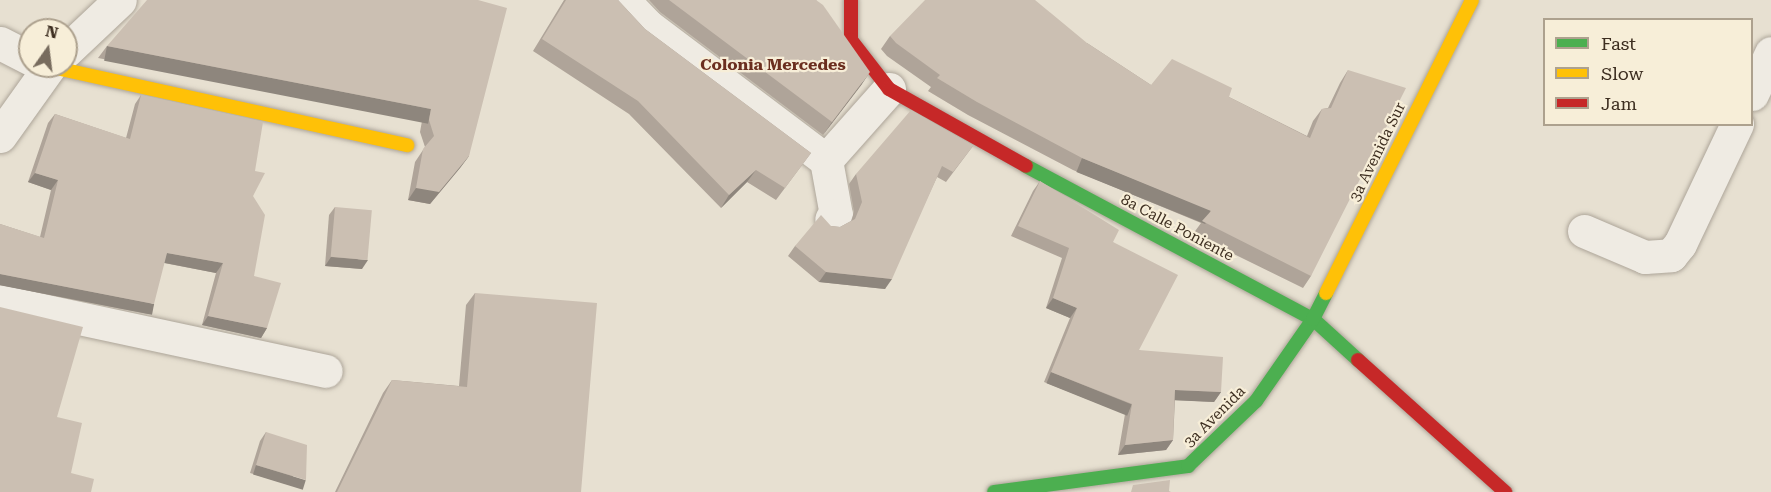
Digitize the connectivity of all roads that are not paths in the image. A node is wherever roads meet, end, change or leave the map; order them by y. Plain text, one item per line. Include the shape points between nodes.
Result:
1 (120, 0) edge
2 (623, 0) edge
3 (851, 0) edge
4 (1472, 0) edge
5 (78, 36) edge
6 (0, 43) edge
7 (18, 50) edge
8 (1771, 54) edge
9 (78, 69) edge
10 (38, 78) edge
11 (889, 89) junction
12 (1753, 92) edge
13 (1736, 126) edge
14 (0, 136) edge
15 (407, 145) dead end
16 (826, 160) junction
17 (831, 219) dead end
18 (1584, 231) dead end
19 (0, 301) edge
20 (1313, 319) junction
21 (326, 371) dead end
22 (994, 492) edge
23 (1505, 492) edge

1 - 5 street
2 - 16 street via 648,26
3 - 11 street, 8a Calle Poniente via 851,40
4 - 20 street, 3a Avenida Sur
6 - 7 street
8 - 12 street
9 - 15 street
10 - 14 street
11 - 16 street
11 - 20 street, 8a Calle Poniente via 959,131
13 - 18 street via 1680,244 1671,255 1645,257
16 - 17 street via 836,215
19 - 21 street
20 - 22 street, 3a Avenida via 1256,401 1188,466
20 - 23 street, 8a Calle Poniente

